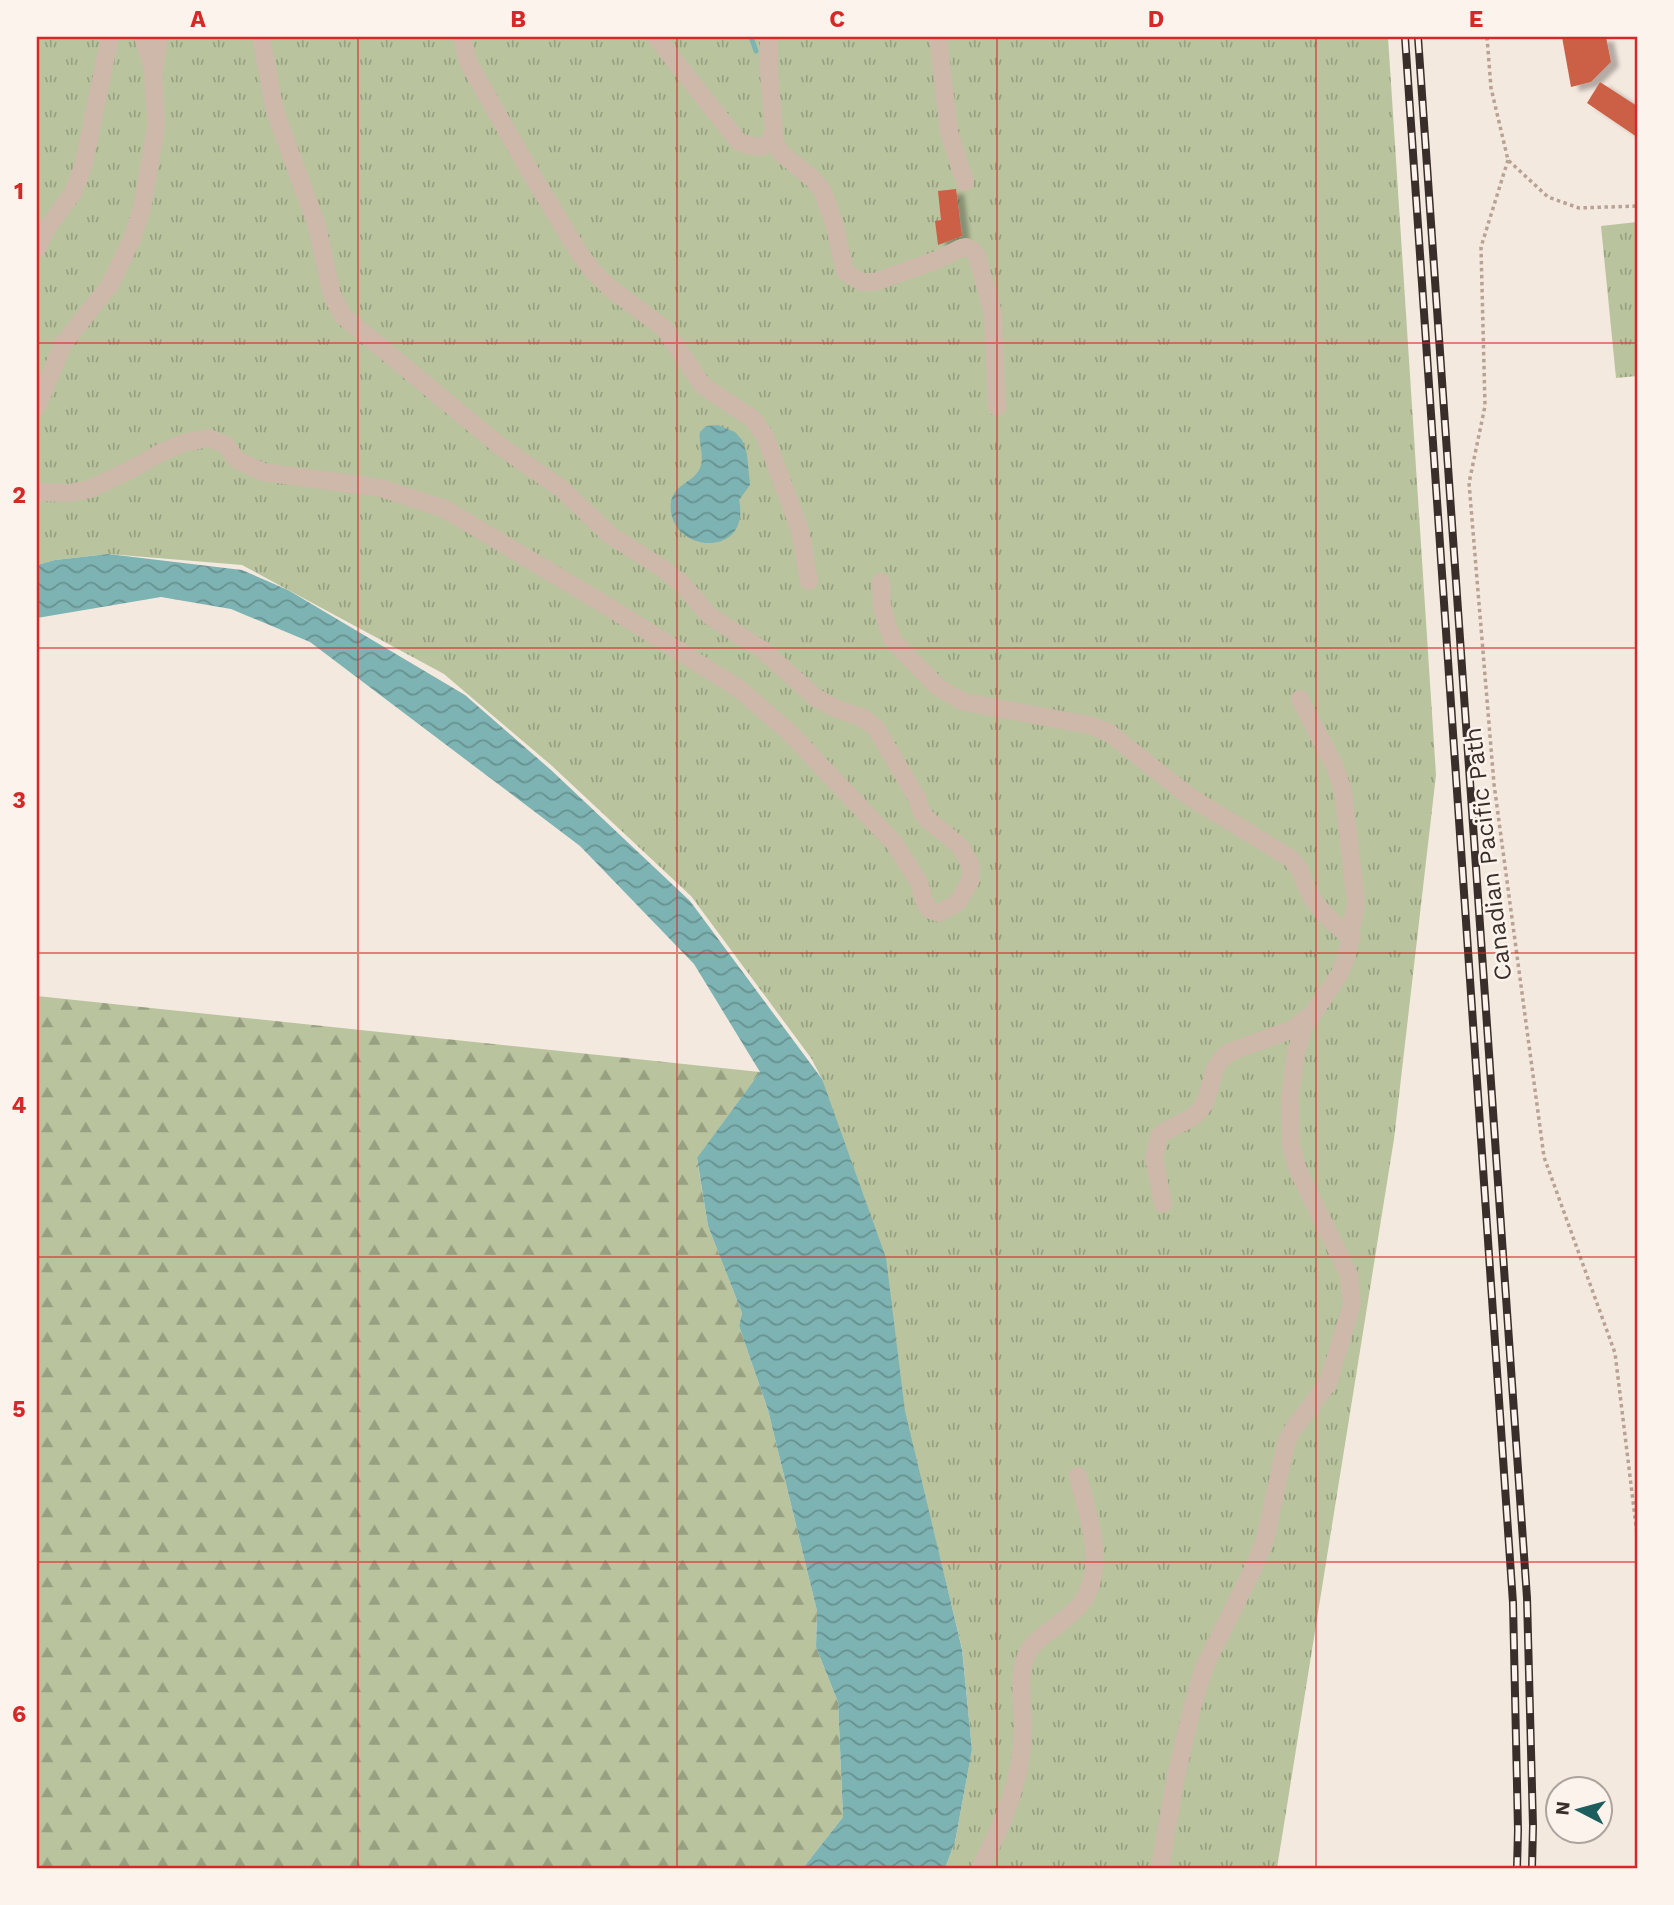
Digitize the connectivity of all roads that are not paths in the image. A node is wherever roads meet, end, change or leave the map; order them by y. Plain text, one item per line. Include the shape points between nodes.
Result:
1 (110, 37) edge
2 (143, 37) edge
3 (159, 37) edge
4 (261, 37) edge
5 (462, 37) edge
6 (656, 37) edge
7 (769, 37) edge
8 (938, 37) edge
9 (154, 83) junction
10 (774, 132) junction
11 (965, 182) dead end
12 (37, 250) edge
13 (37, 407) edge
14 (997, 407) dead end
15 (37, 492) edge
16 (808, 581) dead end
17 (881, 582) dead end
18 (1300, 699) dead end
19 (1352, 938) junction
20 (1317, 1007) junction
21 (1163, 1205) dead end
22 (1078, 1476) dead end
23 (980, 1868) edge
24 (1160, 1868) edge

1 - 12 lane via 83,167 73,193
2 - 9 lane
3 - 9 lane
4 - 15 lane via 275,111 317,226 332,295 343,316 500,446 562,489 610,535 681,583 710,616 764,652 808,691 876,728 922,813 960,846 969,862 971,875 965,893 948,910 930,910 919,882 894,843 762,707 604,604 445,509 381,488 263,472 237,460 226,445 209,438 183,443 90,489
5 - 16 lane via 468,62 578,251 610,288 665,329 703,386 753,419 765,436 800,530
6 - 10 lane via 739,142 763,147
7 - 10 lane
8 - 11 lane via 949,132
9 - 13 lane via 154,148 132,239 110,285 63,344
10 - 14 lane via 782,154 821,190 830,208 845,272 852,278 875,282 966,247 977,256 993,313
17 - 19 lane via 884,616 894,642 939,688 964,702 1089,724 1108,732 1190,797 1290,858 1326,915
18 - 19 lane via 1343,791 1356,902
19 - 20 lane via 1339,975
20 - 21 lane via 1293,1029 1222,1057 1202,1108 1159,1136 1154,1157
20 - 24 lane via 1296,1052 1290,1097 1291,1146 1349,1275 1352,1304 1328,1384 1286,1443 1265,1540 1204,1668 1182,1745
22 - 23 lane via 1093,1534 1095,1569 1082,1603 1026,1655 1021,1678 1020,1769 998,1835

